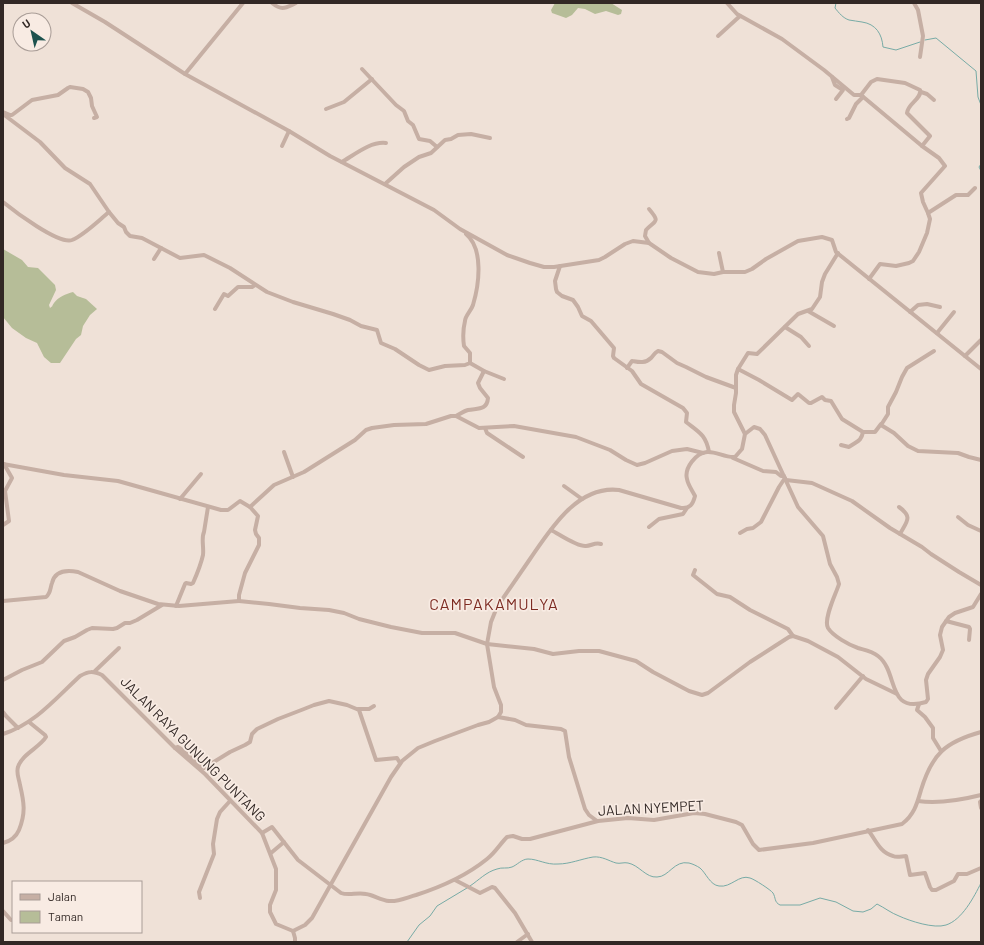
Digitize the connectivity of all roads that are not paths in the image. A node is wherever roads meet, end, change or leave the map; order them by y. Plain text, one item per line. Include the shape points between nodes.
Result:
1 (72, 3) edge
2 (243, 3) edge
3 (272, 3) edge
4 (296, 3) edge
5 (727, 3) edge
6 (914, 3) edge
7 (740, 16) junction
8 (718, 36) dead end
9 (920, 57) dead end
10 (362, 69) dead end
11 (186, 74) junction
12 (832, 76) junction
13 (372, 79) junction
14 (921, 92) junction
15 (862, 96) junction
16 (836, 99) dead end
17 (934, 100) dead end
18 (326, 109) dead end
19 (3, 113) edge
20 (94, 118) dead end
21 (847, 119) dead end
22 (289, 131) junction
23 (490, 138) dead end
24 (386, 143) dead end
25 (282, 146) dead end
26 (922, 146) junction
27 (437, 148) junction
28 (342, 162) junction
29 (385, 184) junction
30 (975, 188) dead end
31 (3, 202) edge
32 (649, 209) dead end
33 (109, 212) junction
34 (928, 213) junction
35 (460, 228) junction
36 (648, 243) junction
37 (161, 248) junction
38 (719, 253) dead end
39 (838, 253) junction
40 (154, 259) dead end
41 (560, 266) junction
42 (723, 272) junction
43 (869, 279) junction
44 (255, 285) junction
45 (940, 307) dead end
46 (215, 309) dead end
47 (808, 311) junction
48 (910, 312) junction
49 (954, 312) dead end
50 (834, 326) dead end
51 (785, 327) junction
52 (937, 333) junction
53 (981, 340) edge
54 (809, 346) dead end
55 (934, 351) dead end
56 (965, 356) junction
57 (470, 362) junction
58 (627, 368) junction
59 (738, 369) junction
60 (981, 369) edge
61 (484, 371) junction
62 (504, 379) dead end
63 (736, 388) junction
64 (456, 416) junction
65 (881, 424) junction
66 (485, 428) junction
67 (863, 432) junction
68 (744, 434) junction
69 (841, 445) dead end
70 (284, 452) dead end
71 (709, 452) junction
72 (703, 453) junction
73 (523, 457) dead end
74 (733, 458) junction
75 (981, 460) edge
76 (4, 464) edge
77 (200, 474) dead end
78 (293, 477) junction
79 (785, 478) junction
80 (564, 486) dead end
81 (180, 499) junction
82 (582, 499) junction
83 (899, 506) dead end
84 (208, 507) junction
85 (250, 508) junction
86 (687, 508) junction
87 (958, 517) dead end
88 (3, 525) edge
89 (649, 527) dead end
90 (551, 530) junction
91 (981, 531) edge
92 (740, 532) dead end
93 (900, 533) junction
94 (601, 544) dead end
95 (695, 570) dead end
96 (981, 585) edge
97 (981, 594) edge
98 (3, 601) edge
99 (239, 601) junction
100 (162, 604) junction
101 (176, 606) junction
102 (946, 621) junction
103 (793, 636) junction
104 (969, 640) dead end
105 (487, 644) junction
106 (119, 648) dead end
107 (95, 671) junction
108 (863, 676) junction
109 (3, 680) edge
110 (897, 694) junction
111 (919, 704) junction
112 (374, 706) dead end
113 (836, 708) dead end
114 (358, 709) junction
115 (3, 712) edge
116 (498, 717) junction
117 (28, 722) junction
118 (18, 728) junction
119 (981, 732) edge
120 (3, 734) edge
121 (175, 748) junction
122 (941, 751) junction
123 (400, 763) junction
124 (981, 795) edge
125 (230, 801) junction
126 (981, 801) edge
127 (918, 802) junction
128 (981, 808) edge
129 (598, 821) junction
130 (868, 830) junction
131 (262, 833) junction
132 (284, 842) junction
133 (3, 843) edge
134 (271, 853) junction
135 (981, 868) edge
136 (455, 880) junction
137 (330, 885) junction
138 (200, 898) dead end
139 (3, 911) edge
140 (11, 920) dead end
141 (293, 931) junction
142 (528, 934) junction
143 (295, 942) edge
144 (517, 942) edge
145 (532, 942) edge

1 - 11 street
2 - 11 street
3 - 4 street via 281,9
5 - 7 street
6 - 9 street via 918,10 923,36
7 - 8 street
7 - 12 street via 782,39
10 - 13 street
11 - 22 street
12 - 15 street via 854,95
12 - 16 street via 835,85 843,90
13 - 18 street via 344,102
13 - 27 street via 404,111 419,139 430,141
14 - 15 street via 905,83 877,79 871,82
14 - 17 street
14 - 26 street via 907,111 930,136
15 - 21 street
15 - 26 street
19 - 20 street via 12,115 32,100 58,95 70,87 88,92 97,116
19 - 33 street via 40,142 64,168 90,184
22 - 25 street
22 - 28 street
23 - 27 street via 471,134 458,135 445,140
24 - 28 street via 366,148
26 - 34 street via 939,158 945,166 921,193
27 - 29 street via 404,167
28 - 29 street
29 - 35 street via 434,210
30 - 34 street via 968,195 956,195
31 - 33 street via 18,215 66,241 75,238
32 - 36 street via 656,219 646,230
33 - 37 street via 128,234
34 - 43 street via 930,219 927,235 913,261 896,266 880,264
35 - 41 street via 507,255 544,267
35 - 57 street via 473,241 478,268 471,310 464,322 463,341 470,353
36 - 41 street via 630,241 599,260
36 - 42 street via 698,272
37 - 40 street
37 - 44 street via 180,258 204,255
38 - 42 street
39 - 42 street via 832,240 822,237 809,238 790,245 749,271
39 - 43 street
39 - 47 street via 825,274 820,297 812,310
41 - 58 street via 556,281 557,292 575,302 582,316 591,321 614,348 614,358
43 - 48 street
44 - 46 street via 238,287 228,296 224,294
44 - 57 street via 293,302 377,330 381,343 430,370
45 - 48 street via 918,305
47 - 50 street
47 - 51 street via 798,314
48 - 52 street
49 - 52 street
51 - 54 street via 801,337
51 - 59 street via 757,354 748,353
52 - 56 street
53 - 56 street
55 - 65 street via 907,368 888,407 888,414
56 - 60 street
57 - 61 street
58 - 63 street via 632,361 644,362 658,351 676,363
58 - 71 street via 641,384 684,408 687,413 686,422 700,432 707,442
59 - 63 street
59 - 67 street via 792,400 798,394 809,403 822,397 831,401 840,417
61 - 62 street
61 - 64 street via 478,383 488,398 486,405
63 - 68 street via 734,412
64 - 66 street via 479,428
64 - 78 street via 426,424 394,425 366,430 336,453
65 - 67 street via 875,432
65 - 75 street via 918,451 958,453
66 - 72 street via 514,426 576,437 610,450 637,465 672,451 687,449
66 - 73 street via 486,433
67 - 69 street via 859,441 849,447
68 - 74 street via 742,449
68 - 79 street via 754,427 763,431
70 - 78 street
71 - 72 street
71 - 74 street
72 - 86 street via 696,457 687,471 687,481 695,496 693,503
74 - 79 street via 765,472 776,472
76 - 81 street via 64,475 118,481
76 - 88 street via 12,478 5,491 9,521
77 - 81 street
78 - 85 street via 274,485
79 - 92 street via 761,522
79 - 93 street via 817,485 852,501
79 - 110 street via 798,506 823,536 830,564 839,580 826,623 828,628 851,645 878,656 884,662
80 - 82 street
81 - 84 street
82 - 86 street via 601,490 610,489
82 - 90 street via 572,506
83 - 93 street via 908,516
84 - 85 street via 228,510 240,501
84 - 101 street via 202,535 201,561 193,583 185,584
85 - 99 street via 258,516 256,530 260,542 245,573
86 - 89 street via 683,514 659,519
87 - 91 street
90 - 94 street via 576,544
90 - 105 street via 497,607
93 - 96 street
95 - 103 street via 693,575 718,594 730,597 788,629
97 - 102 street via 973,607 955,613
98 - 100 street via 46,597 55,576 63,571 72,570 129,595
99 - 101 street
99 - 105 street via 330,610 422,633 455,633
100 - 101 street
100 - 109 street via 137,620 118,628 87,630 64,641 42,662
102 - 104 street via 970,628
102 - 111 street via 940,635 943,650 926,680 928,700
103 - 105 street via 702,695 689,691 636,661 599,651 553,654 534,649
103 - 108 street via 838,657
105 - 116 street via 494,687 501,705
106 - 107 street
107 - 117 street via 80,676
107 - 121 street, JALAN RAYA GUNUNG PUNTANG
108 - 110 street
108 - 113 street
110 - 111 street via 907,703
111 - 122 street via 916,709 933,728 933,738
112 - 114 street via 369,709
114 - 121 street via 329,701 314,705 257,729 248,743 204,768 180,748
114 - 123 street via 375,759 378,761 397,758
115 - 118 street
116 - 123 street via 418,748
116 - 129 street via 526,725 565,731 569,757 585,810
117 - 118 street
117 - 133 street via 46,738 18,767 24,815 17,834 10,841
118 - 120 street
119 - 122 street, JALAN NYEMPET via 955,741
121 - 125 street, JALAN RAYA GUNUNG PUNTANG via 205,774
122 - 127 street, JALAN NYEMPET via 927,774
123 - 137 street
124 - 127 street via 941,802
125 - 131 street, JALAN RAYA GUNUNG PUNTANG
125 - 138 street via 217,819 214,854 199,892
126 - 128 street
127 - 130 street, JALAN NYEMPET via 902,824
129 - 130 street, JALAN NYEMPET via 628,818 654,820 683,814 706,814 742,825 755,847 761,850
129 - 136 street, JALAN NYEMPET via 539,837 507,837 487,859
130 - 135 street via 879,848 895,857 906,856 910,875 925,873 932,890 954,881 958,874
131 - 132 street, JALAN NYEMPET via 271,826
131 - 134 street, JALAN RAYA GUNUNG PUNTANG
132 - 134 street
132 - 137 street, JALAN NYEMPET via 298,860
134 - 141 street, JALAN RAYA GUNUNG PUNTANG via 277,878 270,912 276,924
136 - 137 street, JALAN NYEMPET via 404,899 389,901 368,894 341,894
136 - 142 street via 480,893 495,888
137 - 141 street via 312,918
139 - 140 street
141 - 143 street
142 - 144 street
142 - 145 street

